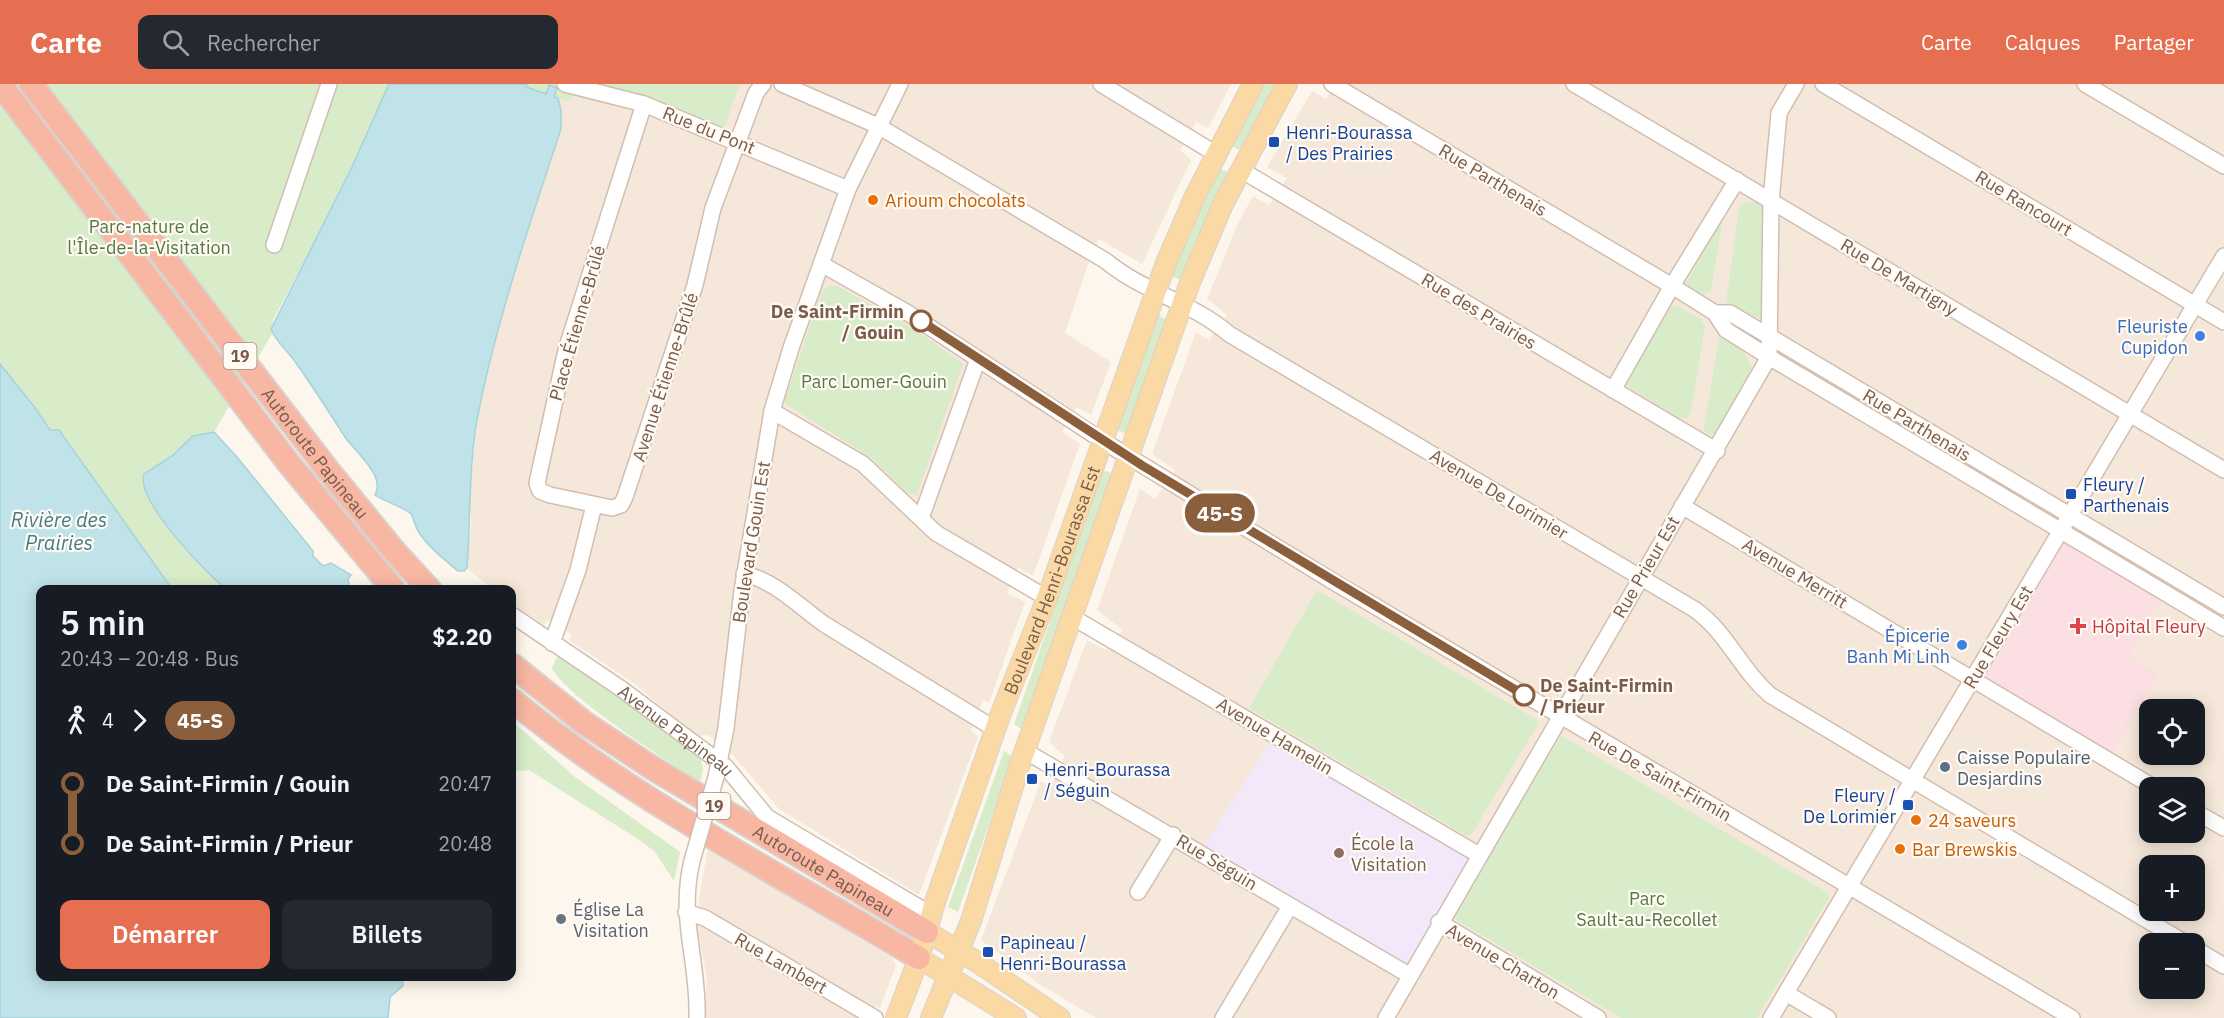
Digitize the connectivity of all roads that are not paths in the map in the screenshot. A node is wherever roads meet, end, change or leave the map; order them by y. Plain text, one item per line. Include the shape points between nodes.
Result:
1 (0, 84) edge
2 (31, 84) edge
3 (329, 84) edge
4 (565, 84) edge
5 (762, 84) edge
6 (782, 84) edge
7 (900, 84) edge
8 (1101, 84) edge
9 (1253, 84) edge
10 (1287, 84) edge
11 (1332, 84) edge
12 (1574, 84) edge
13 (1796, 84) edge
14 (1823, 84) edge
15 (2085, 84) edge
16 (644, 104) junction
17 (878, 126) junction
18 (738, 142) junction
19 (1216, 154) junction
20 (2224, 166) edge
21 (1241, 170) junction
22 (1737, 180) junction
23 (848, 189) junction
24 (1771, 201) junction
25 (274, 245) dead end
26 (2224, 256) edge
27 (823, 265) junction
28 (1672, 286) junction
29 (1155, 292) junction
30 (1182, 304) junction
31 (2195, 304) junction
32 (1715, 313) junction
33 (2224, 322) edge
34 (1769, 337) junction
35 (1769, 357) junction
36 (978, 359) junction
37 (1613, 390) junction
38 (772, 411) junction
39 (2130, 414) junction
40 (1103, 441) junction
41 (1716, 451) junction
42 (1128, 457) junction
43 (2224, 470) edge
44 (594, 505) junction
45 (1682, 506) junction
46 (2070, 516) junction
47 (921, 518) junction
48 (2060, 532) junction
49 (2117, 544) junction
50 (2108, 559) junction
51 (744, 574) junction
52 (2169, 574) junction
53 (1640, 578) junction
54 (390, 585) edge
55 (425, 585) edge
56 (2160, 591) junction
57 (1047, 598) junction
58 (2224, 607) edge
59 (1072, 617) junction
60 (516, 618) edge
61 (2224, 628) edge
62 (552, 643) junction
63 (516, 668) edge
64 (1973, 678) junction
65 (516, 703) edge
66 (1559, 716) junction
67 (995, 729) junction
68 (1025, 751) junction
69 (718, 770) junction
70 (2139, 778) edge
71 (1913, 781) junction
72 (2205, 817) edge
73 (2224, 828) edge
74 (1173, 835) junction
75 (1479, 855) junction
76 (1848, 886) junction
77 (1138, 892) dead end
78 (1290, 906) junction
79 (686, 912) junction
80 (1439, 922) junction
81 (927, 932) junction
82 (2169, 933) edge
83 (959, 951) junction
84 (2205, 955) edge
85 (919, 958) junction
86 (2224, 966) edge
87 (947, 975) junction
88 (1409, 975) junction
89 (1786, 993) junction
90 (697, 1018) edge
91 (875, 1018) edge
92 (896, 1018) edge
93 (931, 1018) edge
94 (1016, 1018) edge
95 (1060, 1018) edge
96 (1223, 1018) edge
97 (1386, 1018) edge
98 (1598, 1018) edge
99 (1771, 1018) edge
100 (1828, 1018) edge
101 (2072, 1018) edge

1 - 54 highway, Autoroute Papineau / 19 via 290,465
2 - 55 highway, Autoroute Papineau / 19 via 321,461
3 - 25 street
4 - 16 street, Rue du Pont
5 - 18 street, Avenue Étienne-Brûlé
6 - 17 street, Avenue De Lorimier
7 - 17 street, Boulevard Gouin Est
8 - 19 street
9 - 19 main road, Boulevard Henri-Bourassa Est
10 - 21 main road, Boulevard Henri-Bourassa Est
11 - 28 street, Rue Parthenais
12 - 22 street, Rue De Martigny
13 - 24 street, Rue Prieur Est via 1779,113
14 - 31 street, Rue Rancourt
15 - 20 street
16 - 18 street, Rue du Pont
16 - 44 street, Place Étienne-Brûlé via 566,350 537,483 544,493
17 - 23 street, Boulevard Gouin Est
17 - 29 street, Avenue De Lorimier
18 - 23 street, Rue du Pont
18 - 44 street, Avenue Étienne-Brûlé via 713,208 695,285 625,497 615,508
19 - 29 main road, Boulevard Henri-Bourassa Est via 1178,232
21 - 30 main road, Boulevard Henri-Bourassa Est via 1208,237
21 - 37 street, Rue des Prairies
22 - 24 street, Rue De Martigny
22 - 28 street
23 - 27 street, Boulevard Gouin Est
24 - 34 street, Rue Prieur Est
24 - 39 street, Rue De Martigny
26 - 31 street, Rue Fleury Est
27 - 36 street, Rue De Saint-Firmin via 908,313
27 - 38 street, Boulevard Gouin Est
28 - 32 street, Rue Parthenais
28 - 37 street
29 - 30 street, Avenue De Lorimier
29 - 40 main road, Boulevard Henri-Bourassa Est
30 - 42 main road, Boulevard Henri-Bourassa Est
30 - 53 street, Avenue De Lorimier
31 - 33 street, Rue Rancourt
31 - 39 street, Rue Fleury Est
32 - 34 street, Rue Parthenais via 1730,313
32 - 35 street, Rue Parthenais via 1725,330
34 - 35 street, Rue Prieur Est
34 - 46 street, Rue Parthenais
35 - 41 street, Rue Prieur Est
35 - 48 street, Rue Parthenais
36 - 40 street, Rue De Saint-Firmin
36 - 47 street
37 - 41 street, Rue des Prairies
38 - 47 street via 863,464
38 - 51 street, Boulevard Gouin Est
39 - 43 street, Rue De Martigny
39 - 46 street, Rue Fleury Est
40 - 42 street, Rue De Saint-Firmin
40 - 57 main road, Boulevard Henri-Bourassa Est
41 - 45 street, Rue Prieur Est
42 - 59 main road, Boulevard Henri-Bourassa Est
42 - 66 street, Rue De Saint-Firmin
44 - 62 street via 578,570
45 - 53 street, Rue Prieur Est
45 - 64 street, Avenue Merritt
46 - 48 street, Rue Fleury Est
46 - 49 street, Rue Parthenais
47 - 57 street via 936,533
48 - 50 street, Rue Parthenais
48 - 64 street, Rue Fleury Est
49 - 50 street
49 - 52 street, Rue Parthenais
50 - 56 street, Rue Parthenais
51 - 67 street via 804,606 824,624
51 - 69 street, Boulevard Gouin Est
52 - 56 street
52 - 58 street, Rue Parthenais
53 - 66 street, Rue Prieur Est
53 - 71 street, Avenue De Lorimier via 1716,626 1747,672 1770,695
56 - 61 street, Rue Parthenais
57 - 67 main road, Boulevard Henri-Bourassa Est
59 - 68 main road, Boulevard Henri-Bourassa Est
59 - 75 street, Avenue Hamelin
60 - 62 street, Avenue Papineau
62 - 69 street, Avenue Papineau via 623,690
63 - 81 highway, Autoroute Papineau / 19 via 642,762
64 - 70 street, Avenue Merritt
64 - 71 street, Rue Fleury Est
65 - 85 highway, Autoroute Papineau / 19 via 638,790
66 - 75 street, Rue Prieur Est
66 - 76 street, Rue De Saint-Firmin
67 - 81 main road, Boulevard Henri-Bourassa Est
68 - 74 street, Rue Séguin
68 - 83 main road, Boulevard Henri-Bourassa Est
69 - 79 street, Boulevard Gouin Est, bridge via 692,861
69 - 81 street, Avenue Papineau via 767,817 920,908
71 - 76 street, Rue Fleury Est
71 - 82 street, Avenue De Lorimier
72 - 73 street
74 - 77 street
74 - 78 street, Rue Séguin
75 - 80 street, Rue Prieur Est
76 - 89 street, Rue Fleury Est
76 - 101 street, Rue De Saint-Firmin
78 - 88 street, Rue Séguin
78 - 96 street
79 - 90 street, Boulevard Gouin Est
79 - 91 street, Rue Lambert via 705,918
80 - 88 street, Rue Prieur Est
80 - 98 street, Avenue Charton
81 - 83 main road
81 - 85 main road, Boulevard Henri-Bourassa Est
83 - 87 main road, Boulevard Henri-Bourassa Est
83 - 95 main road
84 - 86 street
85 - 87 main road
85 - 92 main road, Boulevard Henri-Bourassa Est
87 - 93 main road, Boulevard Henri-Bourassa Est
87 - 94 main road
88 - 97 street, Rue Prieur Est
89 - 99 street, Rue Fleury Est
89 - 100 street

